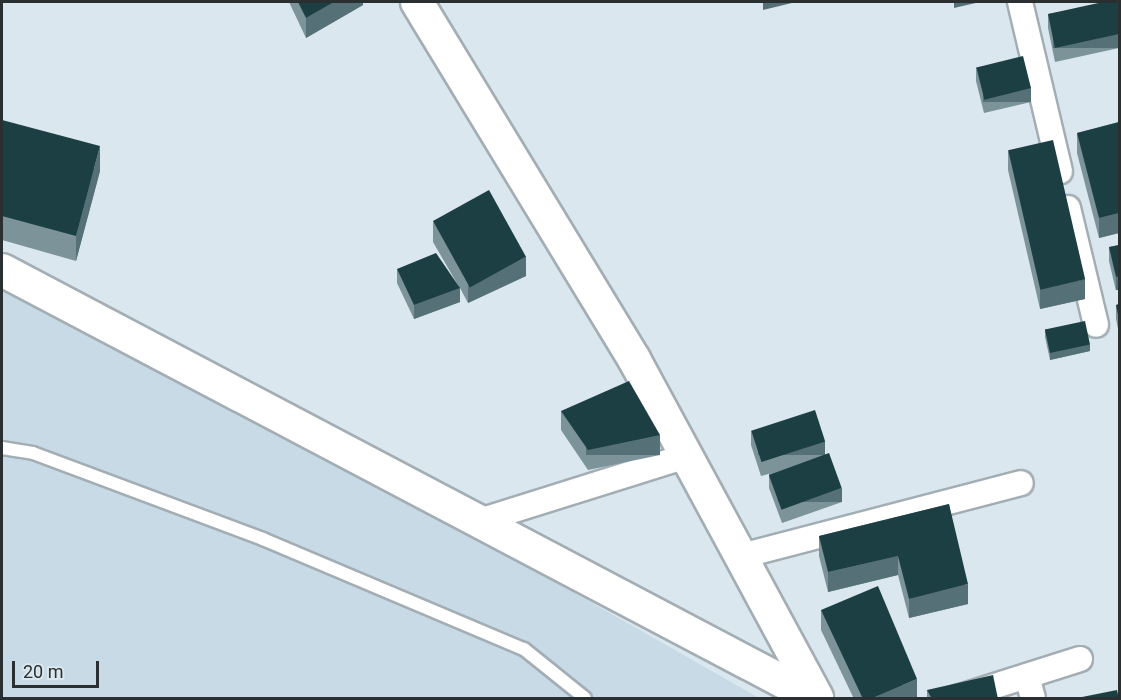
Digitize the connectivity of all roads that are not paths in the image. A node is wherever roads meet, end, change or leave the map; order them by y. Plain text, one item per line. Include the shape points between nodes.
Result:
1 (417, 2) edge
2 (1020, 2) edge
3 (2, 270) edge
4 (1096, 325) dead end
5 (2, 448) edge
6 (687, 456) junction
7 (1021, 483) dead end
8 (476, 522) junction
9 (741, 556) junction
10 (1080, 659) dead end
11 (1030, 687) edge
12 (585, 699) edge
13 (815, 699) edge
14 (957, 699) edge

1 - 6 street via 634,359
2 - 4 street
3 - 8 street
5 - 12 lane via 33,453 263,539 524,649
6 - 8 street
6 - 9 street
7 - 9 street
8 - 13 street
9 - 13 street
10 - 11 street
11 - 14 street

